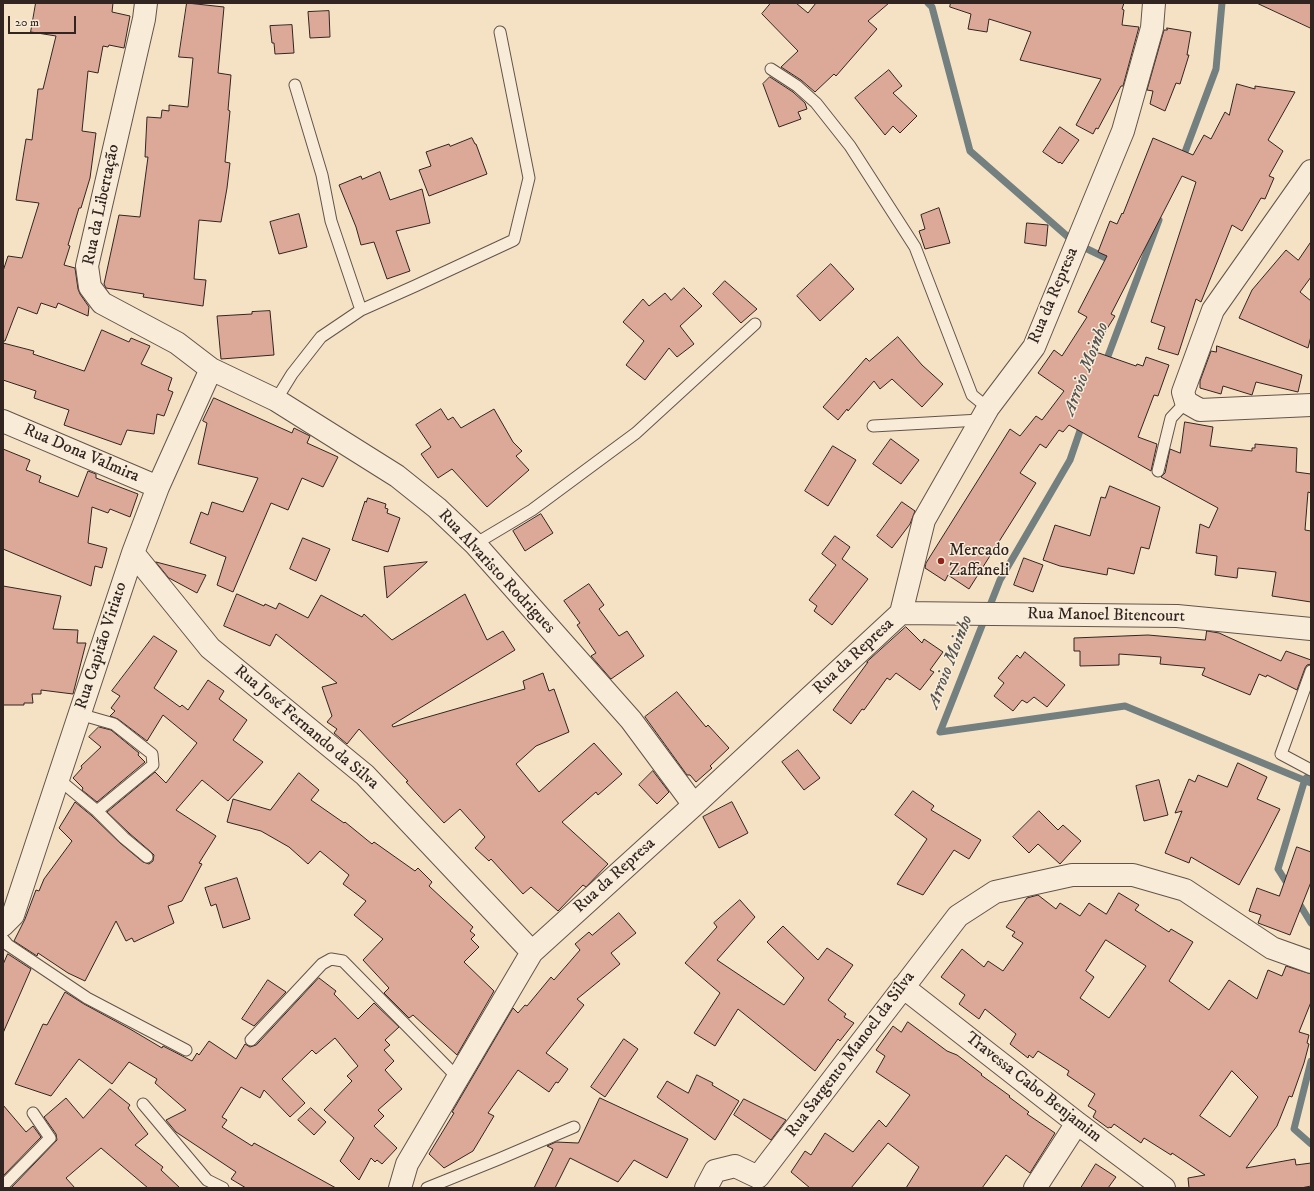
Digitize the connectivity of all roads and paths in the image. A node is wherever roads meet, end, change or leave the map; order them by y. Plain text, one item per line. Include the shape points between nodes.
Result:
1 (146, 3) edge
2 (1154, 3) edge
3 (500, 32) dead end
4 (771, 69) dead end
5 (295, 86) dead end
6 (1311, 171) edge
7 (361, 310) junction
8 (755, 324) dead end
9 (211, 369) junction
10 (276, 400) junction
11 (1311, 405) edge
12 (1193, 406) junction
13 (984, 414) junction
14 (3, 421) edge
15 (874, 426) dead end
16 (1158, 471) dead end
17 (158, 487) junction
18 (475, 544) junction
19 (133, 553) junction
20 (901, 613) junction
21 (1311, 629) edge
22 (1311, 671) edge
23 (79, 714) junction
24 (1311, 770) edge
25 (57, 778) junction
26 (694, 805) junction
27 (97, 812) junction
28 (147, 857) dead end
29 (3, 925) edge
30 (3, 939) edge
31 (532, 952) junction
32 (1311, 962) edge
33 (903, 987) junction
34 (251, 1040) dead end
35 (186, 1050) dead end
36 (458, 1078) junction
37 (143, 1104) dead end
38 (33, 1113) dead end
39 (1077, 1123) junction
40 (574, 1128) dead end
41 (765, 1183) edge
42 (3, 1186) edge
43 (223, 1188) edge
44 (400, 1188) edge
45 (426, 1188) edge
46 (706, 1188) edge
47 (1035, 1188) edge
48 (1164, 1188) edge

1 - 9 street, Rua da Libertação via 87,266 90,286 102,303 177,343
2 - 13 street, Rua da Represa via 1152,28 1120,138 1034,347
3 - 7 lane via 529,178 514,240
4 - 13 lane via 797,86 816,103 850,146 915,247 972,396
5 - 7 lane via 322,175 331,220
6 - 12 street via 1213,310 1183,392
7 - 10 lane via 320,337
8 - 18 lane via 636,433 532,510
9 - 10 street, Rua Alvaristo Rodrigues
9 - 17 street, Rua Capitão Viriato
10 - 18 street, Rua Alvaristo Rodrigues via 397,476 437,508
11 - 12 street
12 - 16 lane via 1171,418
13 - 15 lane
13 - 20 street, Rua da Represa via 924,520
14 - 17 street, Rua Dona Valmira
17 - 19 street, Rua Capitão Viriato
18 - 26 street, Rua Alvaristo Rodrigues via 631,720
19 - 23 street, Rua Capitão Viriato
19 - 31 street, Rua José Fernando da Silva via 210,648 365,774
20 - 21 street, Rua Manoel Bitencourt via 1177,616
20 - 26 street, Rua da Represa
22 - 24 lane via 1281,754
23 - 25 street, Rua Capitão Viriato
23 - 27 lane via 114,724 152,754 153,765
25 - 27 lane
25 - 29 street, Rua Capitão Viriato via 12,915
26 - 31 street, Rua da Represa
27 - 28 lane
30 - 35 lane via 8,945 87,998
31 - 36 street, Rua da Represa
32 - 33 street, Rua Sargento Manoel da Silva via 1272,948 1186,890 1133,875 1072,875 995,892 958,916
33 - 39 street, Travessa Cabo Benjamim
33 - 41 street, Rua Sargento Manoel da Silva
34 - 36 lane via 322,964 331,959 343,961
36 - 44 street, Rua da Represa via 407,1164
37 - 43 lane via 207,1180
38 - 42 lane via 50,1138
39 - 47 street
39 - 48 street, Travessa Cabo Benjamim
40 - 45 lane
41 - 46 street, Rua Sargento Manoel da Silva via 735,1166 715,1171

